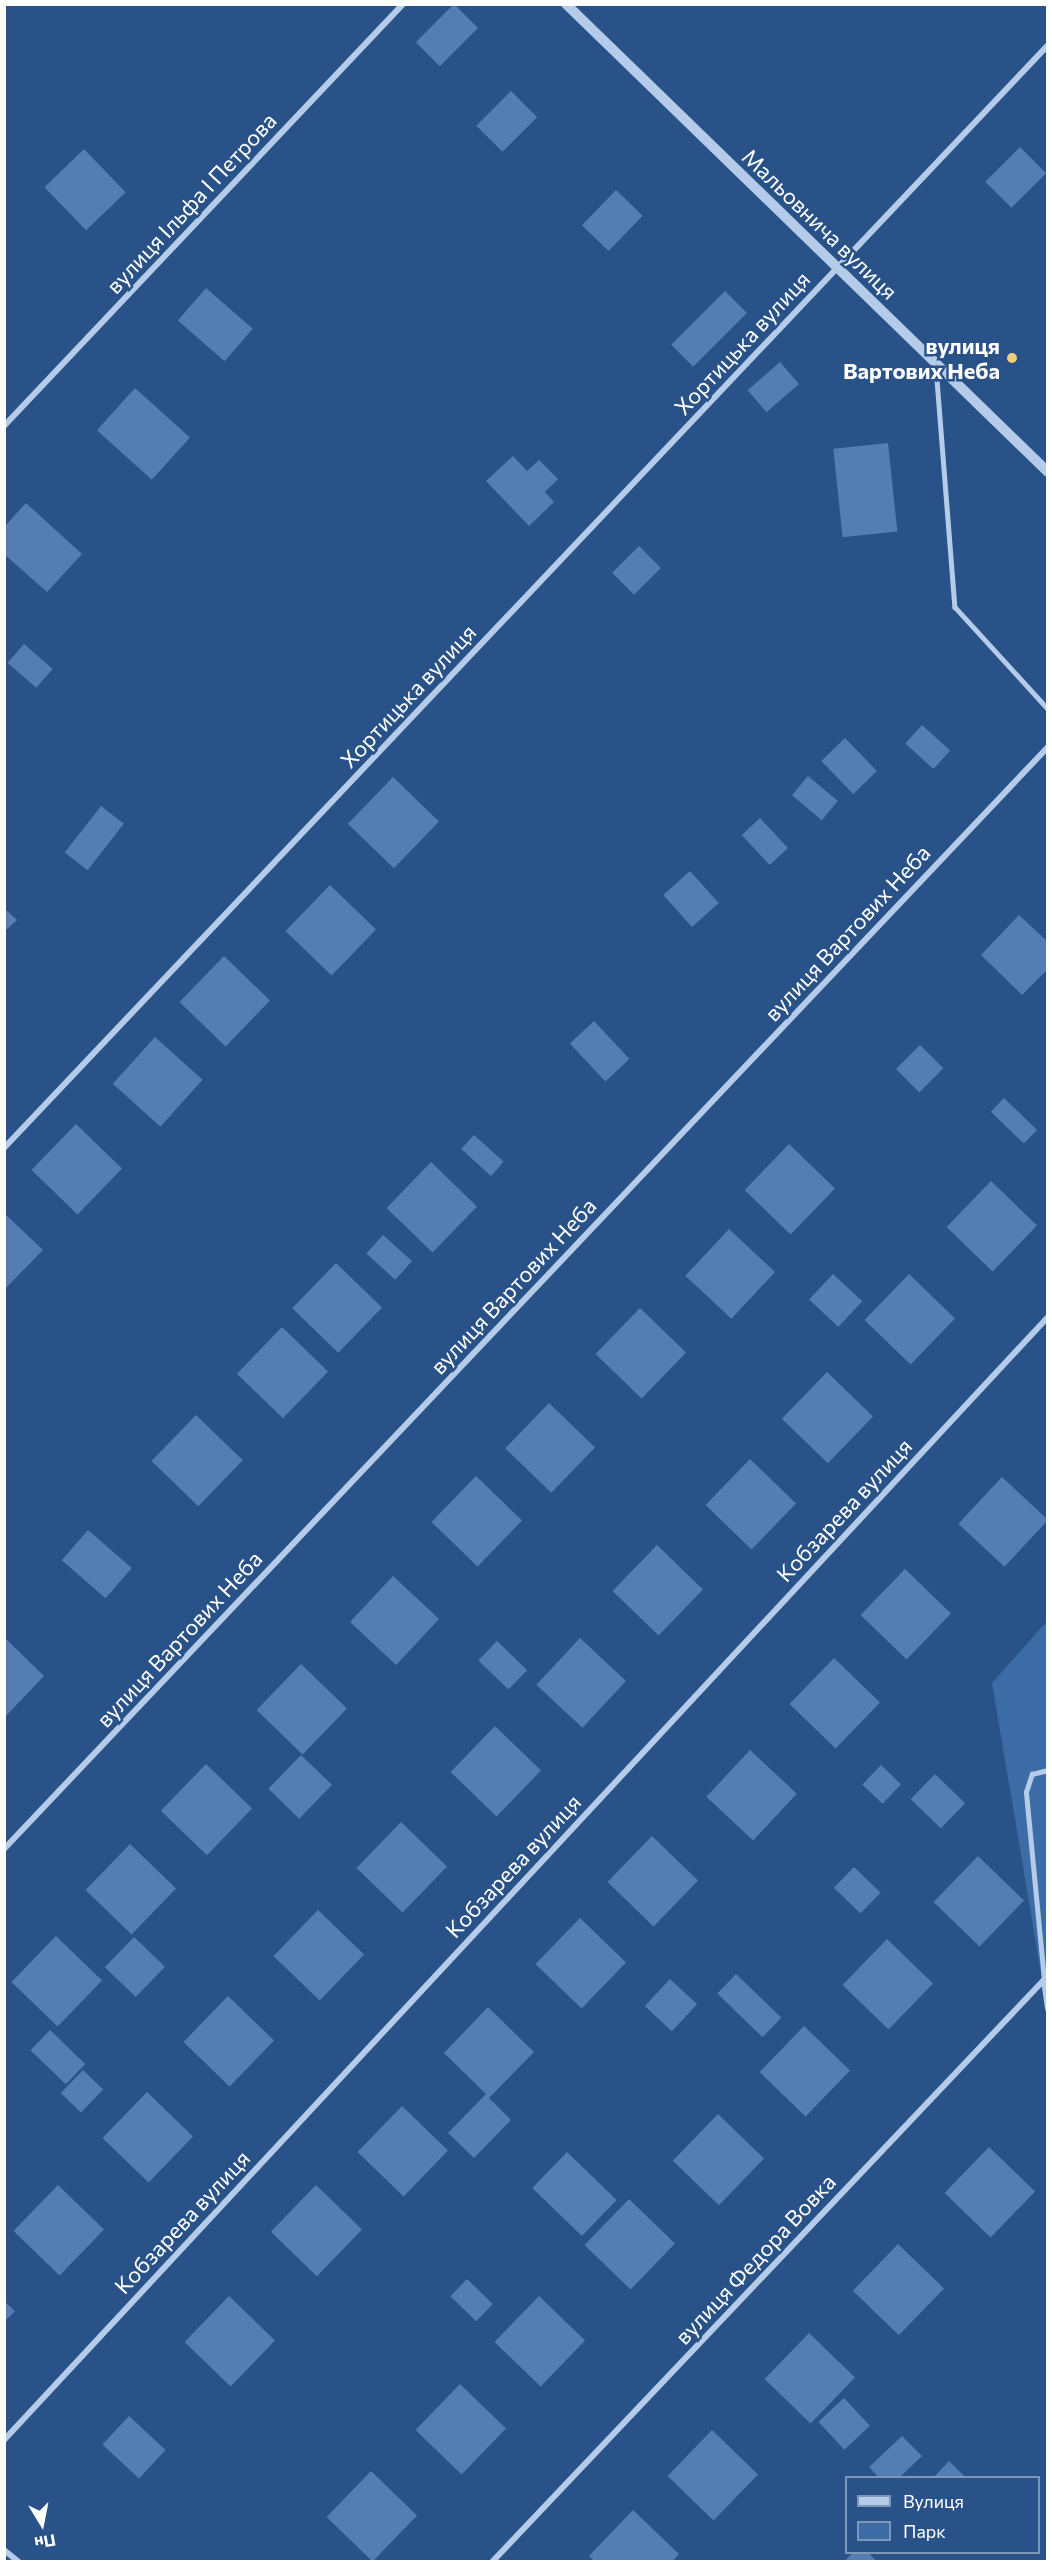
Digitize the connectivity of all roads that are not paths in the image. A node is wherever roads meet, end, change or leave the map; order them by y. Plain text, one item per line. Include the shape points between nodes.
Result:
1 (403, 4) edge
2 (566, 4) edge
3 (1047, 45) edge
4 (838, 269) junction
5 (936, 362) junction
6 (4, 426) edge
7 (1047, 472) edge
8 (1047, 709) edge
9 (1047, 747) edge
10 (4, 1149) edge
11 (1047, 1317) edge
12 (1047, 1770) edge
13 (4, 1849) edge
14 (1044, 1980) junction
15 (1047, 2009) edge
16 (4, 2440) edge
17 (4, 2550) edge
18 (19, 2562) edge
19 (492, 2562) edge

1 - 6 street, вулиця Ільфа І Петрова
2 - 4 street, Мальовнича вулиця
3 - 4 street, Хортицька вулиця
4 - 5 street, Мальовнича вулиця
4 - 10 street, Хортицька вулиця
5 - 7 street, Мальовнича вулиця
5 - 8 lane via 955,607
9 - 13 street, вулиця Вартових Неба
11 - 16 street, Кобзарева вулиця
12 - 14 lane via 1032,1774 1026,1792
14 - 15 street
14 - 19 street, вулиця Федора Вовка
17 - 18 street

